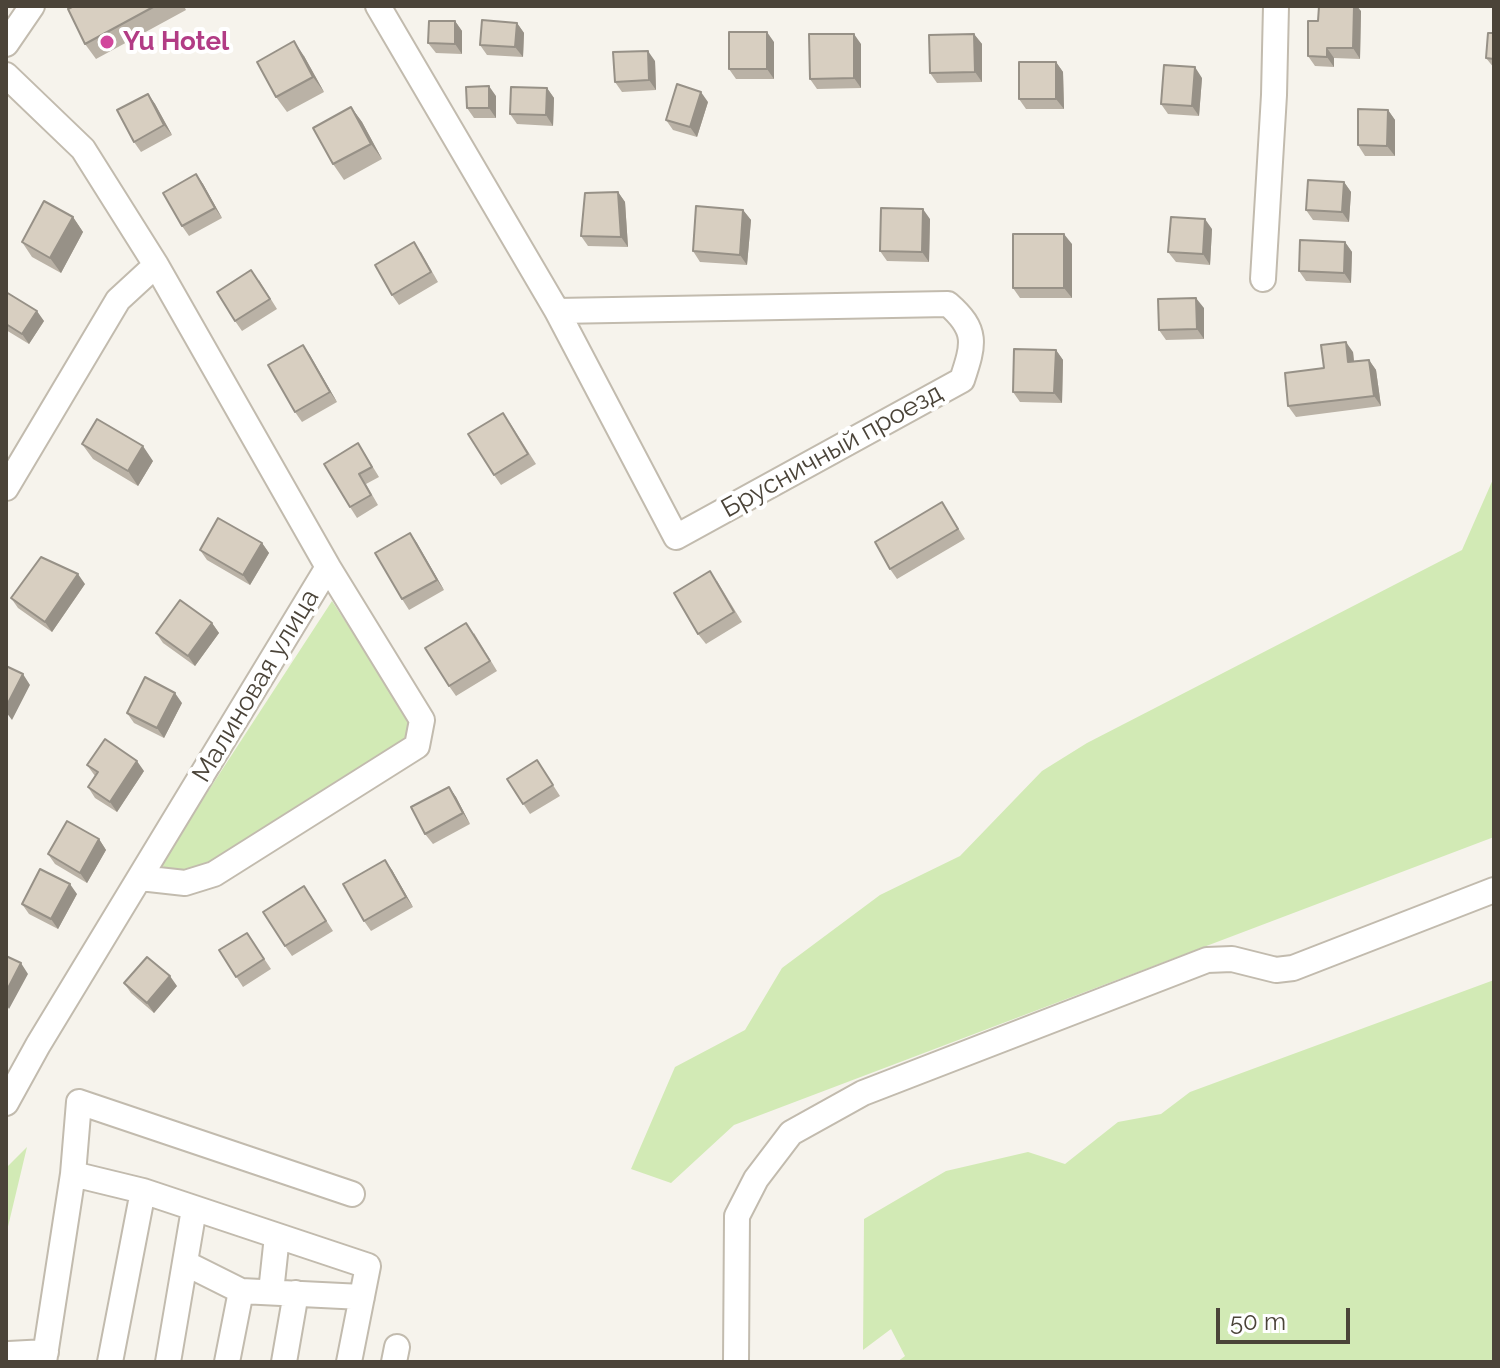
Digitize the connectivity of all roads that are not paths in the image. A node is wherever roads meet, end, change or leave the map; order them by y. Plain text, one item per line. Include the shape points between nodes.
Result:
1 (32, 6) edge
2 (378, 6) edge
3 (1276, 6) edge
4 (6, 44) edge
5 (6, 75) edge
6 (156, 265) junction
7 (1263, 279) dead end
8 (557, 311) junction
9 (6, 488) edge
10 (328, 567) junction
11 (140, 878) junction
12 (1494, 890) edge
13 (6, 1103) edge
14 (73, 1174) junction
15 (143, 1191) junction
16 (352, 1194) dead end
17 (194, 1209) junction
18 (277, 1236) junction
19 (185, 1263) junction
20 (241, 1291) junction
21 (271, 1292) junction
22 (296, 1293) junction
23 (362, 1297) junction
24 (45, 1357) edge
25 (7, 1362) edge
26 (110, 1362) edge
27 (168, 1362) edge
28 (227, 1362) edge
29 (284, 1362) edge
30 (349, 1362) edge
31 (736, 1362) edge

1 - 4 street
2 - 8 street, Брусничный проезд
3 - 7 street
5 - 6 street, Малиновая улица via 83,149
6 - 9 street via 118,300
6 - 10 street, Малиновая улица
8 - 8 street, Брусничный проезд via 676,537 962,380 972,350 967,320 948,304
10 - 11 street, Малиновая улица
10 - 11 street via 422,720 417,746 214,874 185,883
11 - 13 street, Малиновая улица
12 - 31 street via 1293,968 1207,960 863,1093 791,1133 756,1179 737,1216
14 - 15 street
14 - 16 street via 79,1102
14 - 24 street
15 - 17 street
15 - 26 street
17 - 18 street
17 - 19 street
18 - 21 street
18 - 23 street via 368,1266
19 - 20 street
19 - 27 street
20 - 21 street
20 - 28 street
21 - 22 street
22 - 23 street
22 - 29 street
23 - 30 street
24 - 25 street via 9,1354

